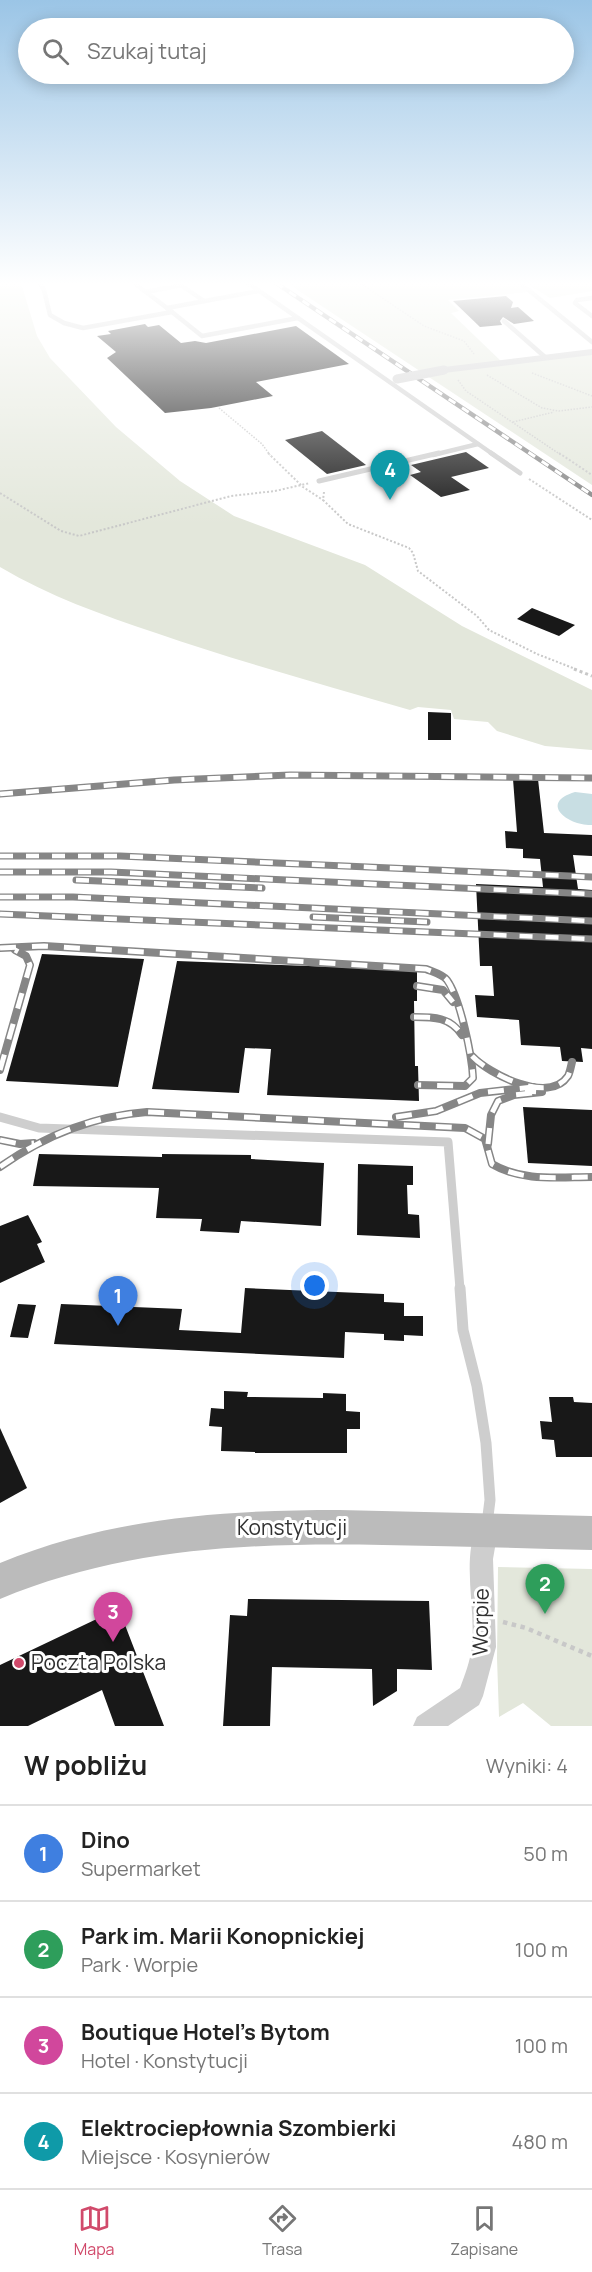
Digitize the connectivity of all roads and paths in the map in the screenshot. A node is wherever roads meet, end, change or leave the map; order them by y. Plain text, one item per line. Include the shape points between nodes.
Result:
1 (367, 364) edge
2 (489, 364) edge
3 (477, 365) junction
4 (525, 370) dead end
5 (392, 380) junction
6 (592, 396) edge
7 (592, 407) edge
8 (219, 408) dead end
9 (559, 411) junction
10 (513, 422) junction
11 (478, 444) junction
12 (520, 473) joint
13 (592, 475) edge
14 (319, 481) junction
15 (301, 485) junction
16 (0, 493) edge
17 (323, 500) junction
18 (592, 520) edge
19 (592, 676) edge
20 (0, 1117) edge
21 (486, 1530) junction
22 (592, 1533) edge
23 (0, 1581) edge
24 (484, 1618) junction
25 (592, 1656) edge
26 (426, 1726) edge

1 - 5 lane
2 - 3 street
3 - 5 street, bridge
3 - 9 path via 491,378 542,408
3 - 10 path via 460,371 456,375 458,381 466,391
4 - 6 path
5 - 11 lane
7 - 9 path
8 - 15 path via 262,444
9 - 10 path
10 - 13 path
11 - 12 lane
11 - 14 lane
12 - 18 path
14 - 15 path
14 - 17 path
15 - 16 path via 231,496 79,536 61,531
15 - 17 path
17 - 19 path via 348,524 409,548 418,571 499,637
20 - 21 lane via 39,1128 448,1142 464,1330 486,1443 490,1500
21 - 22 street, Konstytucji
21 - 23 street, Konstytucji via 212,1528 95,1548
21 - 24 street, Worpie via 481,1559
24 - 25 path via 526,1628
24 - 26 street, Worpie via 484,1647 470,1696

